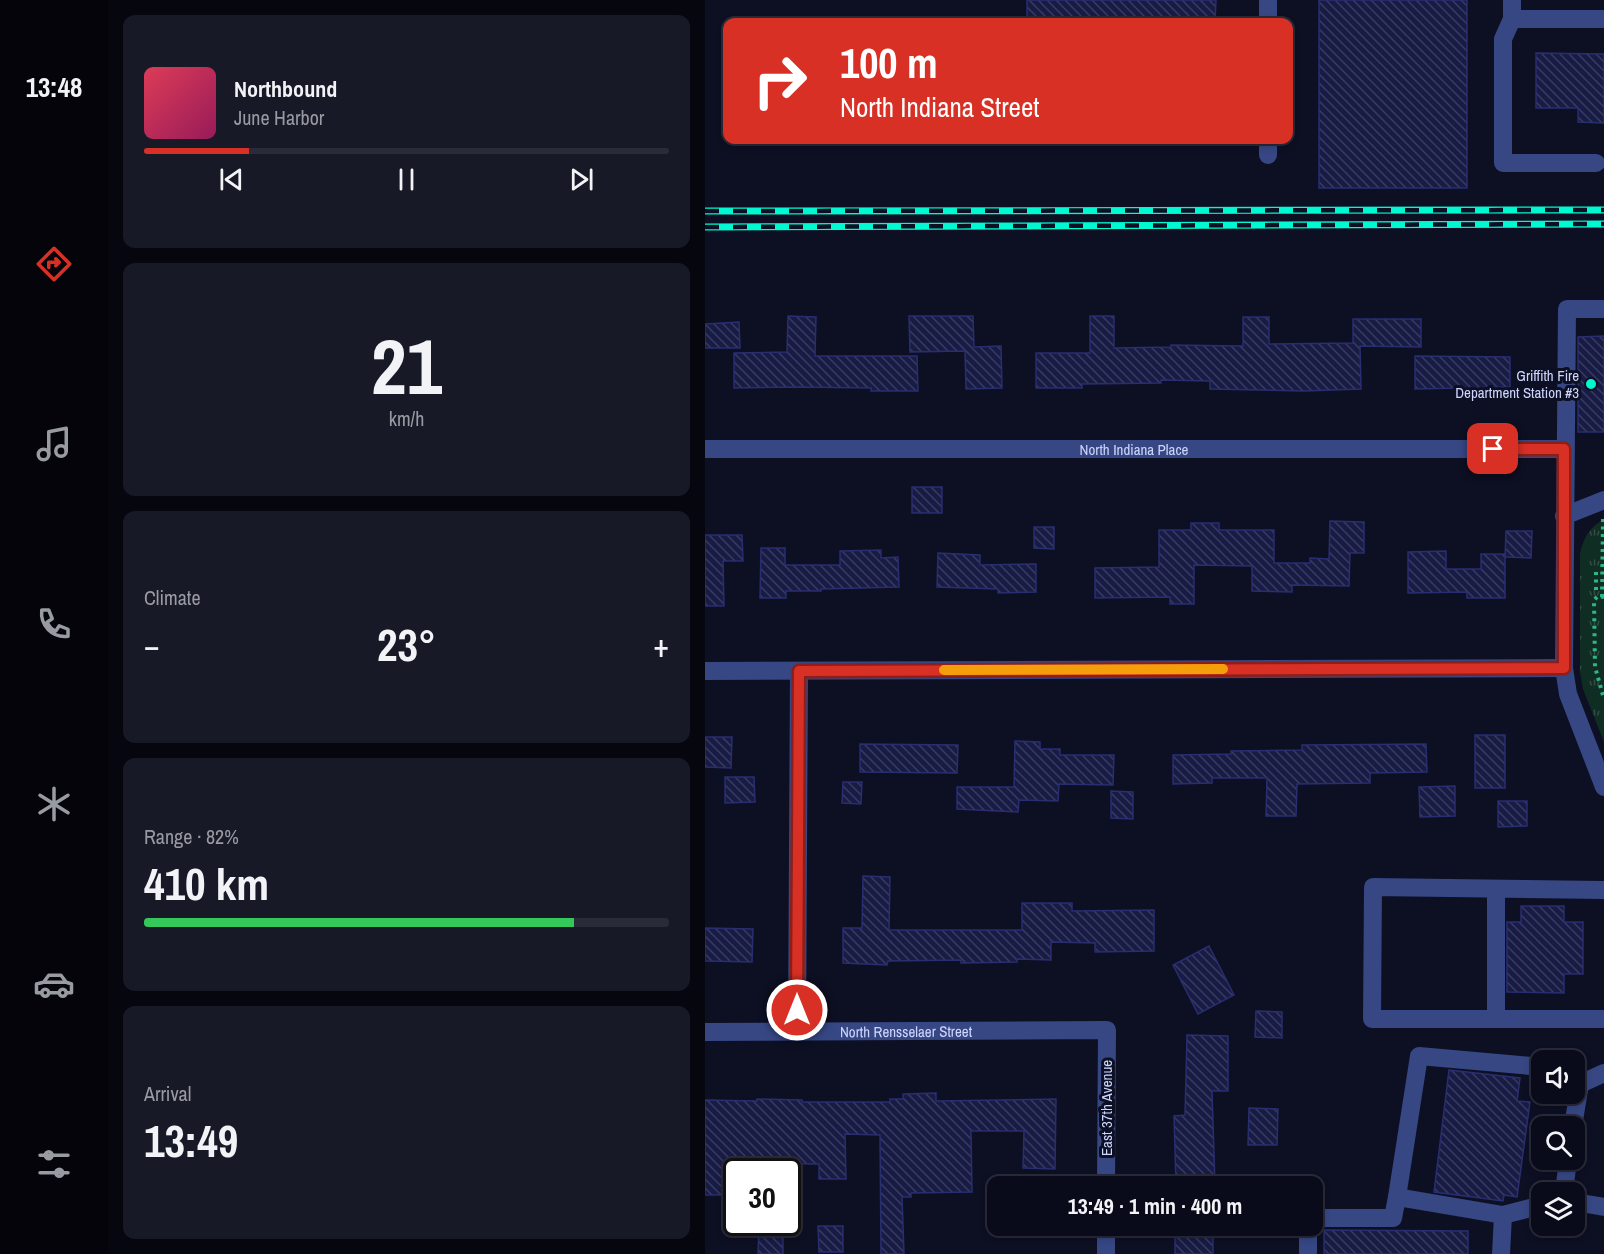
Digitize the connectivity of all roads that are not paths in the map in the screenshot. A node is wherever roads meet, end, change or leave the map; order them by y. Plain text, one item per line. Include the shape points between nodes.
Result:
1 (1268, 0) edge
2 (1512, 0) edge
3 (1268, 18) edge
4 (1512, 19) junction
5 (1604, 19) edge
6 (1596, 163) dead end
7 (1604, 309) edge
8 (705, 449) edge
9 (1564, 449) junction
10 (1604, 500) edge
11 (1564, 516) junction
12 (1564, 668) junction
13 (705, 671) edge
14 (799, 671) junction
15 (1604, 787) edge
16 (1496, 889) junction
17 (1604, 890) edge
18 (1496, 1019) junction
19 (1604, 1019) edge
20 (1107, 1030) joint
21 (705, 1032) edge
22 (797, 1032) junction
23 (1531, 1066) edge
24 (1604, 1073) edge
25 (1585, 1079) edge
26 (1106, 1176) edge
27 (1397, 1197) junction
28 (1585, 1204) edge
29 (1604, 1207) edge
30 (1531, 1208) edge
31 (1503, 1215) junction
32 (1323, 1218) edge
33 (1106, 1236) edge
34 (1308, 1236) edge
35 (1106, 1254) edge
36 (1308, 1254) edge
37 (1501, 1254) edge

1 - 3 street
2 - 4 street
4 - 5 street
4 - 6 street via 1503,39 1503,163
7 - 9 street via 1567,309
8 - 9 street, North Indiana Place
9 - 11 street
10 - 11 street
11 - 12 street
12 - 14 street
12 - 15 street via 1568,694
13 - 14 street
14 - 22 street
16 - 17 street
16 - 18 street
16 - 18 street via 1373,887 1372,1019
18 - 19 street
20 - 22 street, North Rensselaer Street
20 - 26 street, East 37th Avenue
21 - 22 street, North Rensselaer Street
23 - 27 street via 1419,1056
24 - 25 street
27 - 31 street
27 - 32 street via 1393,1218
28 - 29 street
30 - 31 street
31 - 37 street
33 - 35 street
34 - 36 street

